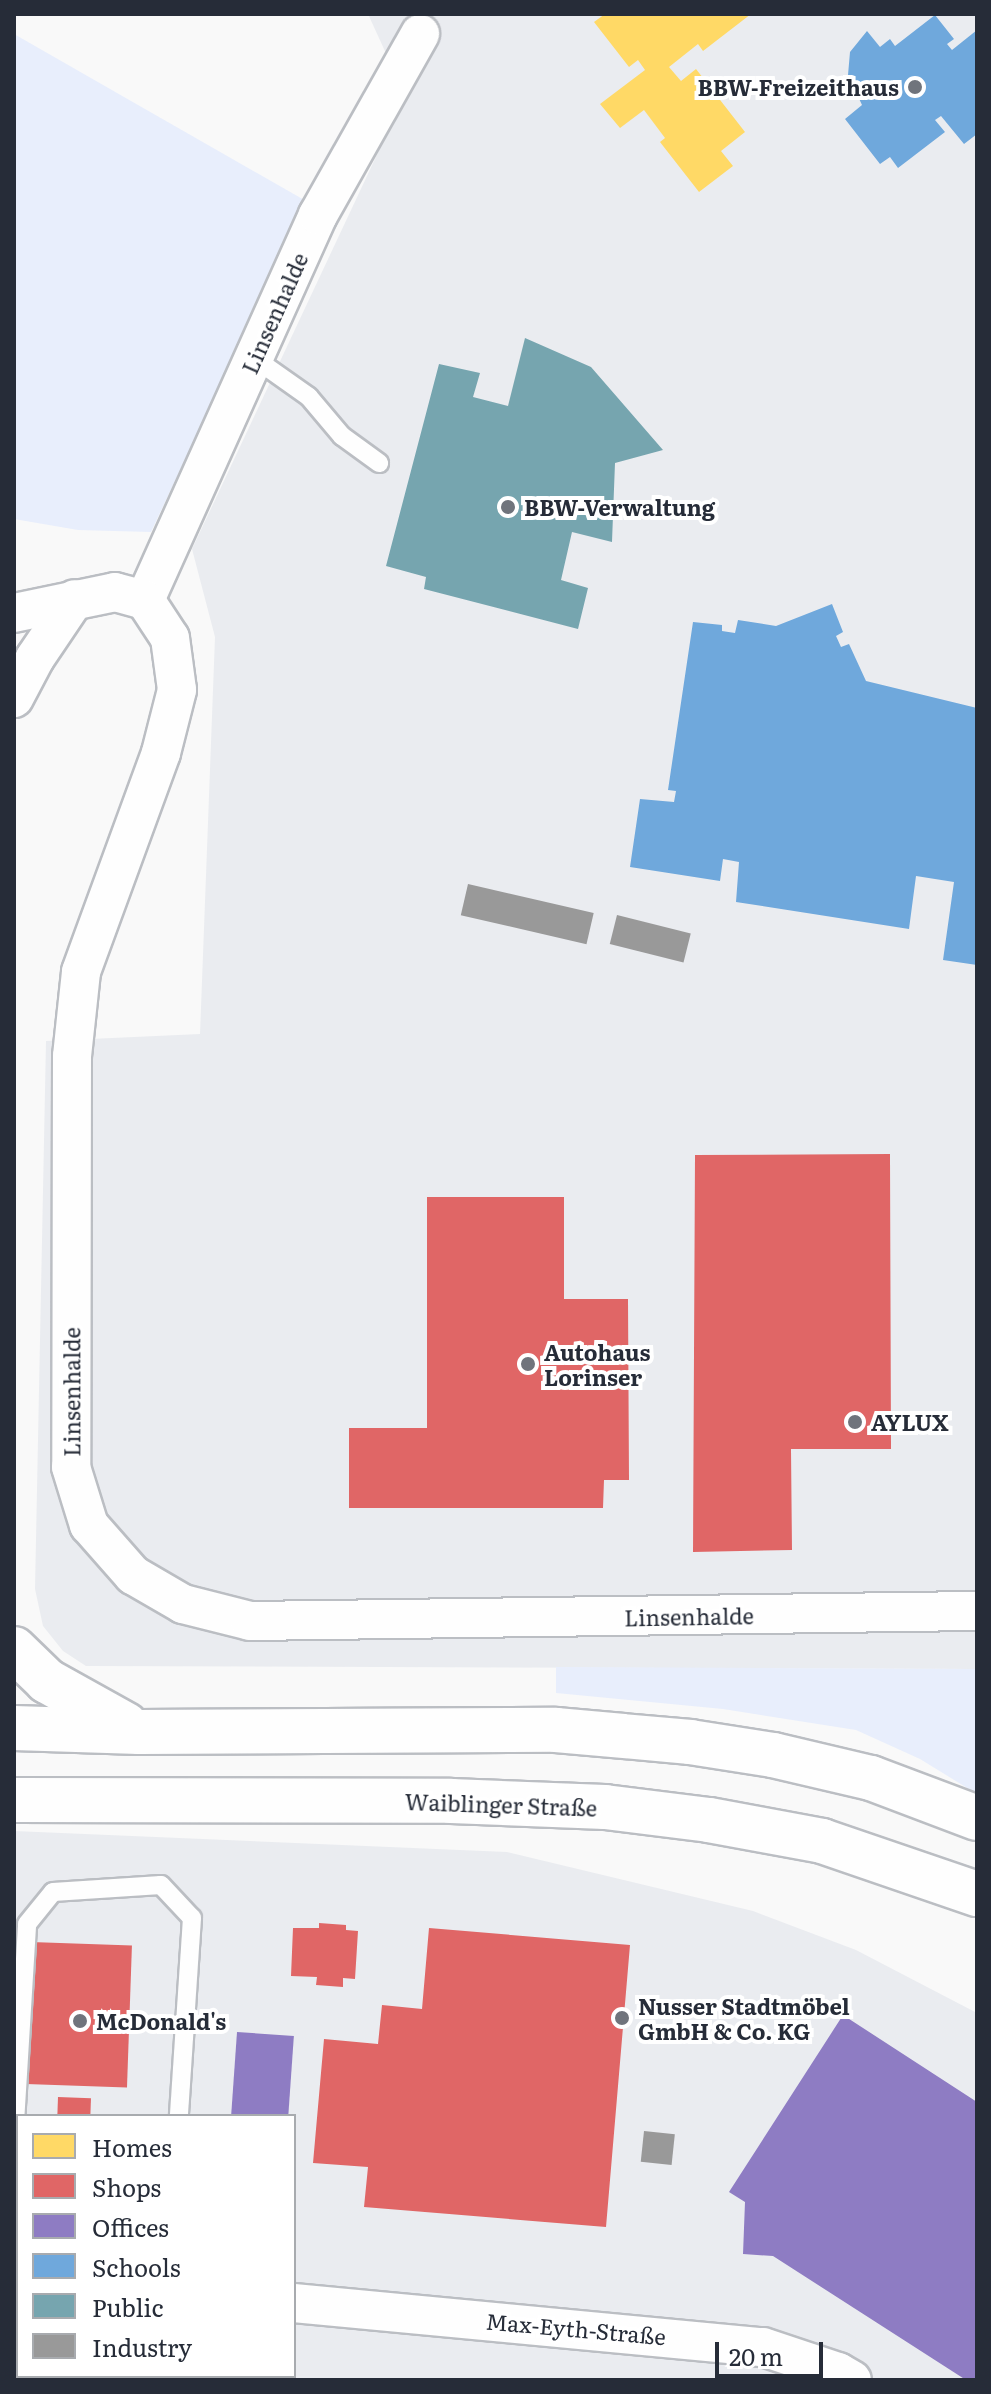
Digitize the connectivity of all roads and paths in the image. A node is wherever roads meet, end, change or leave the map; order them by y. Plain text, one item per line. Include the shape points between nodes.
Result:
1 (412, 34) edge
2 (254, 358) junction
3 (379, 463) dead end
4 (75, 599) junction
5 (145, 600) junction
6 (14, 613) edge
7 (14, 698) edge
8 (977, 1611) edge
9 (14, 1649) edge
10 (14, 1728) edge
11 (139, 1732) junction
12 (33, 1800) edge
13 (977, 1818) edge
14 (14, 1829) edge
15 (977, 1894) edge
16 (179, 2114) edge
17 (16, 2144) edge
18 (296, 2303) edge
19 (852, 2380) edge

1 - 2 street, Linsenhalde via 318,215
2 - 3 lane via 309,397 342,436
2 - 5 street, Linsenhalde
4 - 5 street via 115,592
4 - 6 street
4 - 7 street
5 - 8 street, Linsenhalde via 170,638 177,690 161,753 81,972 72,1056 71,1467 89,1525 133,1575 183,1604 250,1621
9 - 11 main road via 47,1681
10 - 11 main road
11 - 13 main road via 556,1730 690,1742 871,1778
12 - 14 main road
12 - 15 main road, Waiblinger Straße via 451,1801 605,1807 822,1841
16 - 17 lane via 192,1918 161,1885 53,1892 27,1924
18 - 19 street, Max-Eyth-Straße via 763,2347

